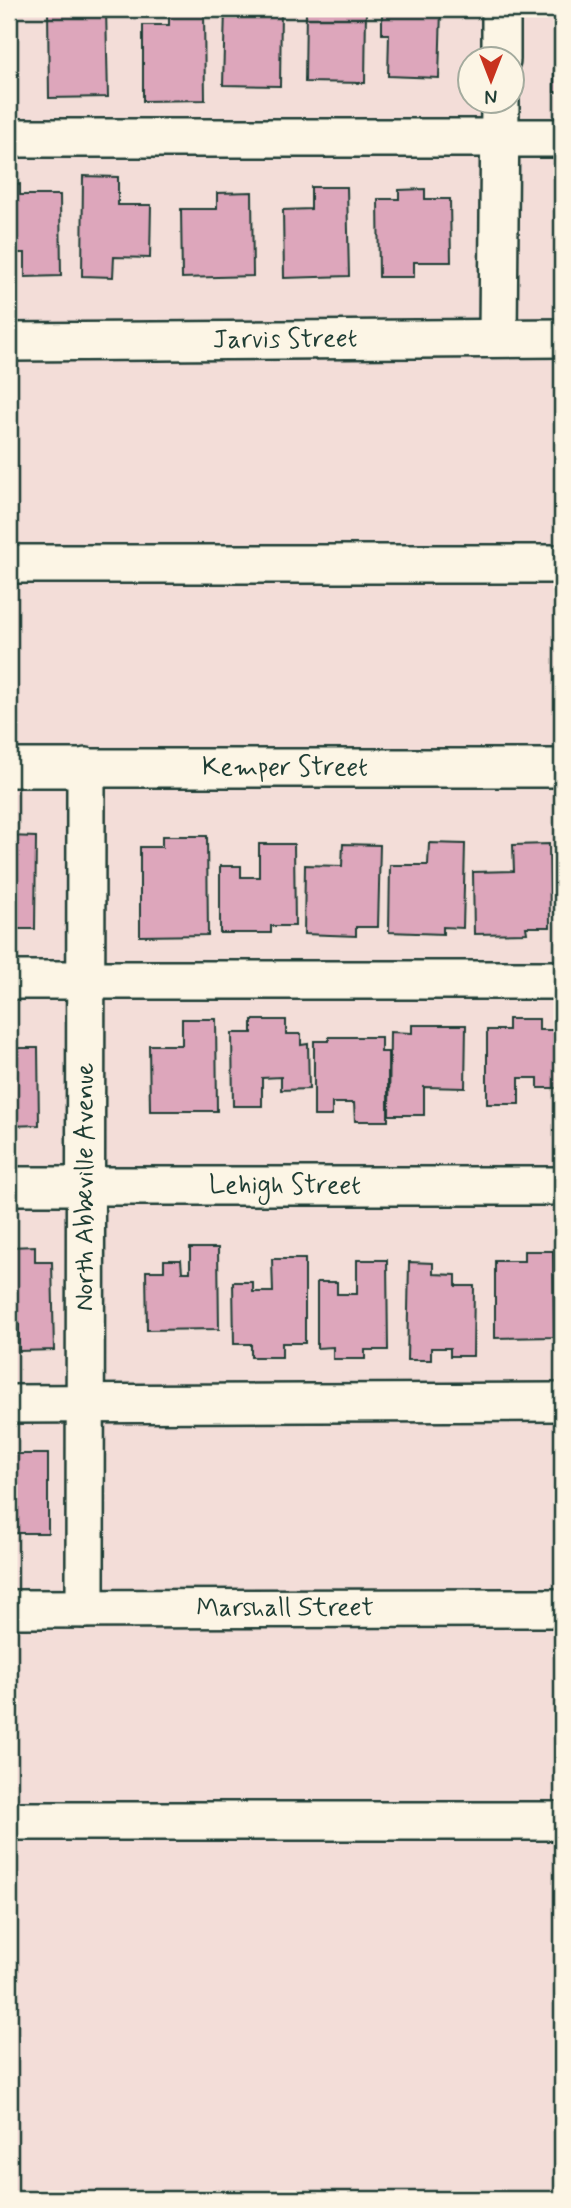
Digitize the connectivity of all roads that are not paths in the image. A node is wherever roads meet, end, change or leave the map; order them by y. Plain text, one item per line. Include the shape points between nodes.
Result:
1 (501, 9) edge
2 (501, 46) edge
3 (500, 116) edge
4 (9, 138) edge
5 (500, 138) junction
6 (562, 138) edge
7 (498, 337) junction
8 (562, 338) edge
9 (9, 342) edge
10 (9, 564) edge
11 (562, 564) edge
12 (86, 767) junction
13 (9, 768) edge
14 (562, 768) edge
15 (9, 980) edge
16 (86, 980) junction
17 (562, 980) edge
18 (9, 1186) edge
19 (86, 1186) junction
20 (562, 1186) edge
21 (562, 1402) edge
22 (85, 1403) junction
23 (9, 1404) edge
24 (562, 1608) edge
25 (9, 1609) edge
26 (85, 1609) junction
27 (9, 1821) edge
28 (562, 1821) edge

1 - 2 street
3 - 5 street
4 - 5 street
5 - 6 street
5 - 7 street
7 - 8 street, Jarvis Street
7 - 9 street, Jarvis Street
10 - 11 street
12 - 13 street, Kemper Street
12 - 14 street, Kemper Street
12 - 16 street, North Abbeville Avenue
15 - 16 street
16 - 17 street
16 - 19 street, North Abbeville Avenue
18 - 19 street, Lehigh Street
19 - 20 street, Lehigh Street
19 - 22 street, North Abbeville Avenue
21 - 22 street
22 - 23 street
22 - 26 street, North Abbeville Avenue
24 - 26 street, Marshall Street
25 - 26 street, Marshall Street
27 - 28 street

